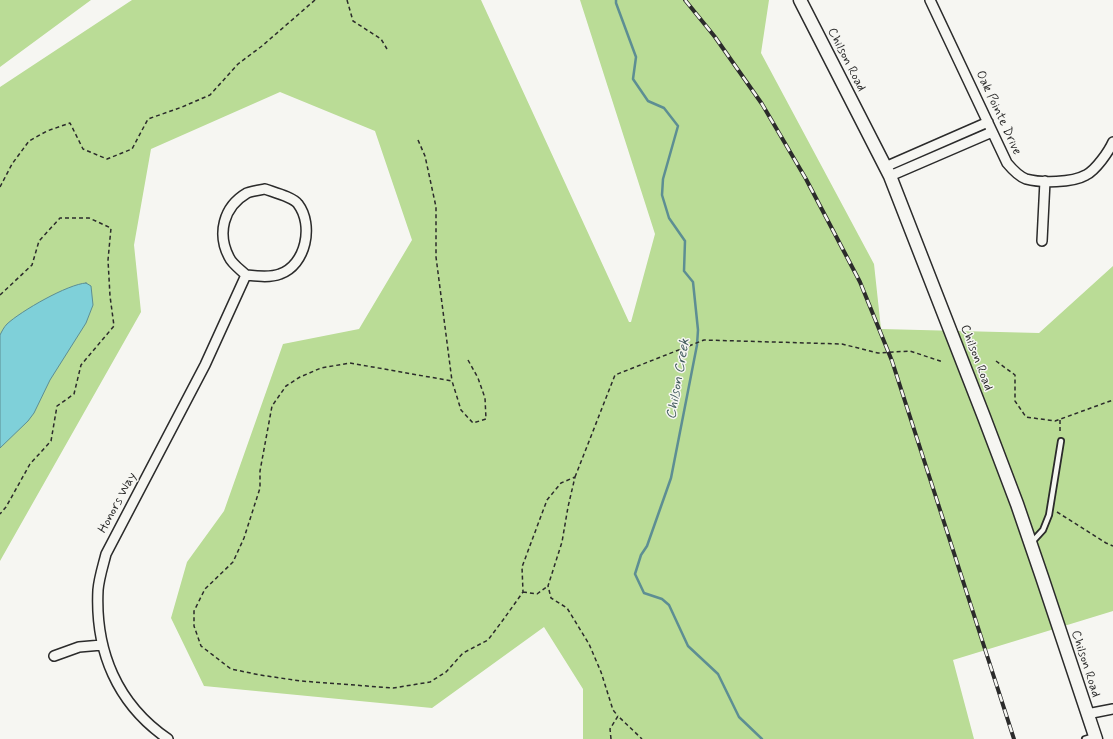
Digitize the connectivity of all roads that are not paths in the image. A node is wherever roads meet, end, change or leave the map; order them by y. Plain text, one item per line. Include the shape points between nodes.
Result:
1 (800, 0) edge
2 (930, 0) edge
3 (988, 122) junction
4 (992, 132) junction
5 (1113, 142) edge
6 (888, 172) junction
7 (1045, 181) junction
8 (1042, 241) dead end
9 (246, 275) junction
10 (1060, 441) road end
11 (1031, 544) junction
12 (102, 645) junction
13 (54, 656) dead end
14 (1113, 709) edge
15 (1087, 714) junction
16 (1092, 738) edge
17 (168, 739) edge

1 - 6 main road, Chilson Road
2 - 3 street, Oak Pointe Drive
3 - 4 street, Oak Pointe Drive
3 - 6 street
4 - 6 street
4 - 7 street, Oak Pointe Drive via 1007,163 1015,172 1025,179
5 - 7 street, Oak Pointe Drive via 1087,175 1066,181
6 - 11 main road, Chilson Road
7 - 8 street
9 - 9 street via 229,259 222,238 224,219 235,203 248,193 265,189 298,202 305,217 303,251 292,266 279,275
9 - 12 street, Honors Way via 205,365 106,554 98,589 98,619
10 - 11 lane via 1049,515 1043,530
11 - 15 main road, Chilson Road
12 - 13 street via 79,647
12 - 17 street, Honors Way via 114,679 124,697 142,717
14 - 15 street
15 - 16 main road, Chilson Road

